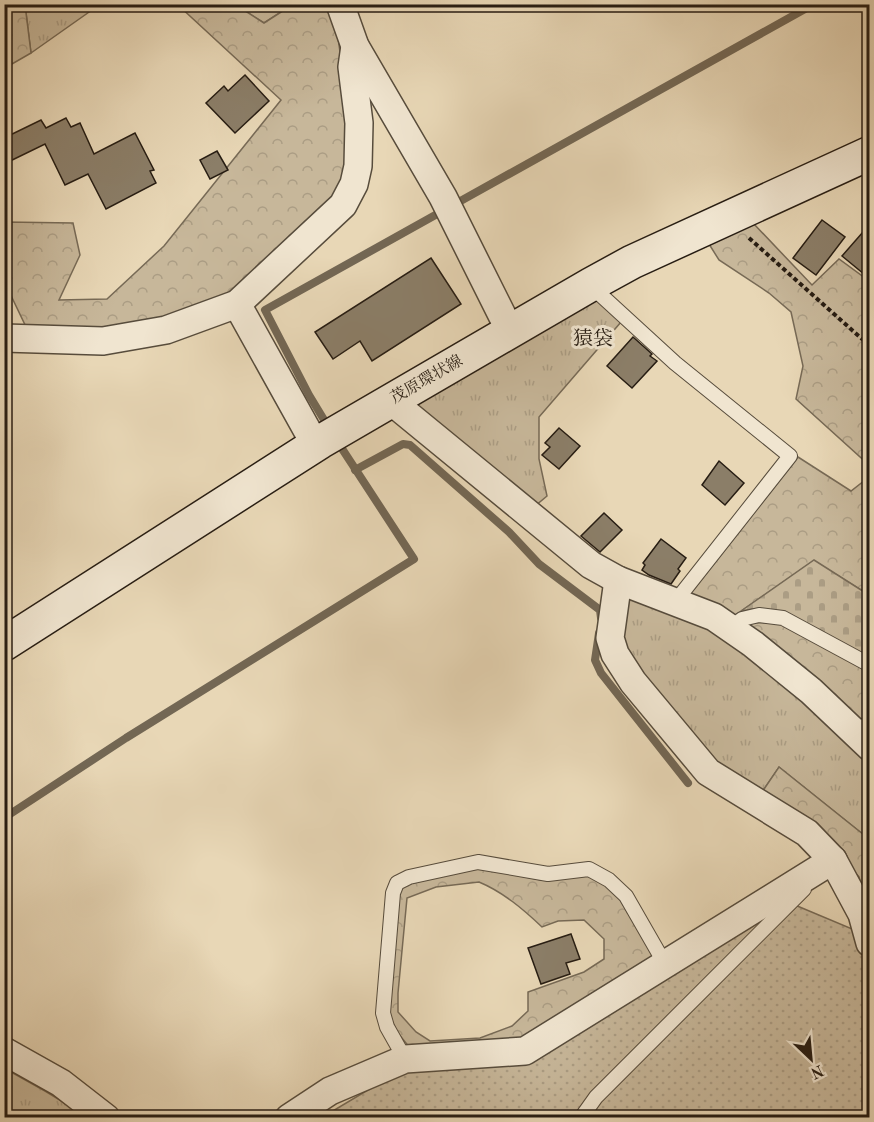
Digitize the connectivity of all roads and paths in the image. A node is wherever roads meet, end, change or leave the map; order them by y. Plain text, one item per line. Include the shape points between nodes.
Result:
1 (340, 4) edge
2 (355, 46) junction
3 (870, 153) edge
4 (727, 218) junction
5 (590, 285) junction
6 (237, 304) junction
7 (510, 331) junction
8 (4, 338) edge
9 (870, 346) edge
10 (391, 401) junction
11 (328, 438) junction
12 (618, 580) junction
13 (675, 602) junction
14 (730, 628) junction
15 (4, 644) edge
16 (870, 665) edge
17 (865, 734) edge
18 (833, 860) junction
19 (870, 943) edge
20 (665, 964) junction
21 (4, 1051) edge
22 (405, 1059) junction
23 (106, 1118) edge
24 (289, 1118) edge
25 (581, 1118) edge

1 - 2 street
2 - 6 street via 352,67 359,123 354,184 343,205
2 - 7 street via 449,208
3 - 4 main road, 茂原環状線
4 - 5 main road, 茂原環状線
4 - 9 path
5 - 7 main road, 茂原環状線
5 - 13 lane via 675,363 790,456
6 - 8 street via 166,330 104,341
6 - 11 street
7 - 10 main road, 茂原環状線
10 - 11 main road, 茂原環状線
10 - 12 street via 591,565
11 - 15 main road, 茂原環状線
12 - 13 street
12 - 18 street via 610,638 633,682 708,772 807,833
13 - 14 street via 714,617
14 - 16 lane via 742,619 759,615 783,618
14 - 17 street
18 - 19 street via 862,914
18 - 20 street
18 - 25 lane via 596,1097
20 - 22 street via 525,1051
20 - 22 lane via 627,896 589,868 548,874 478,862 409,877 397,883 393,893 383,1013
21 - 23 street via 61,1083
22 - 24 street via 330,1091

